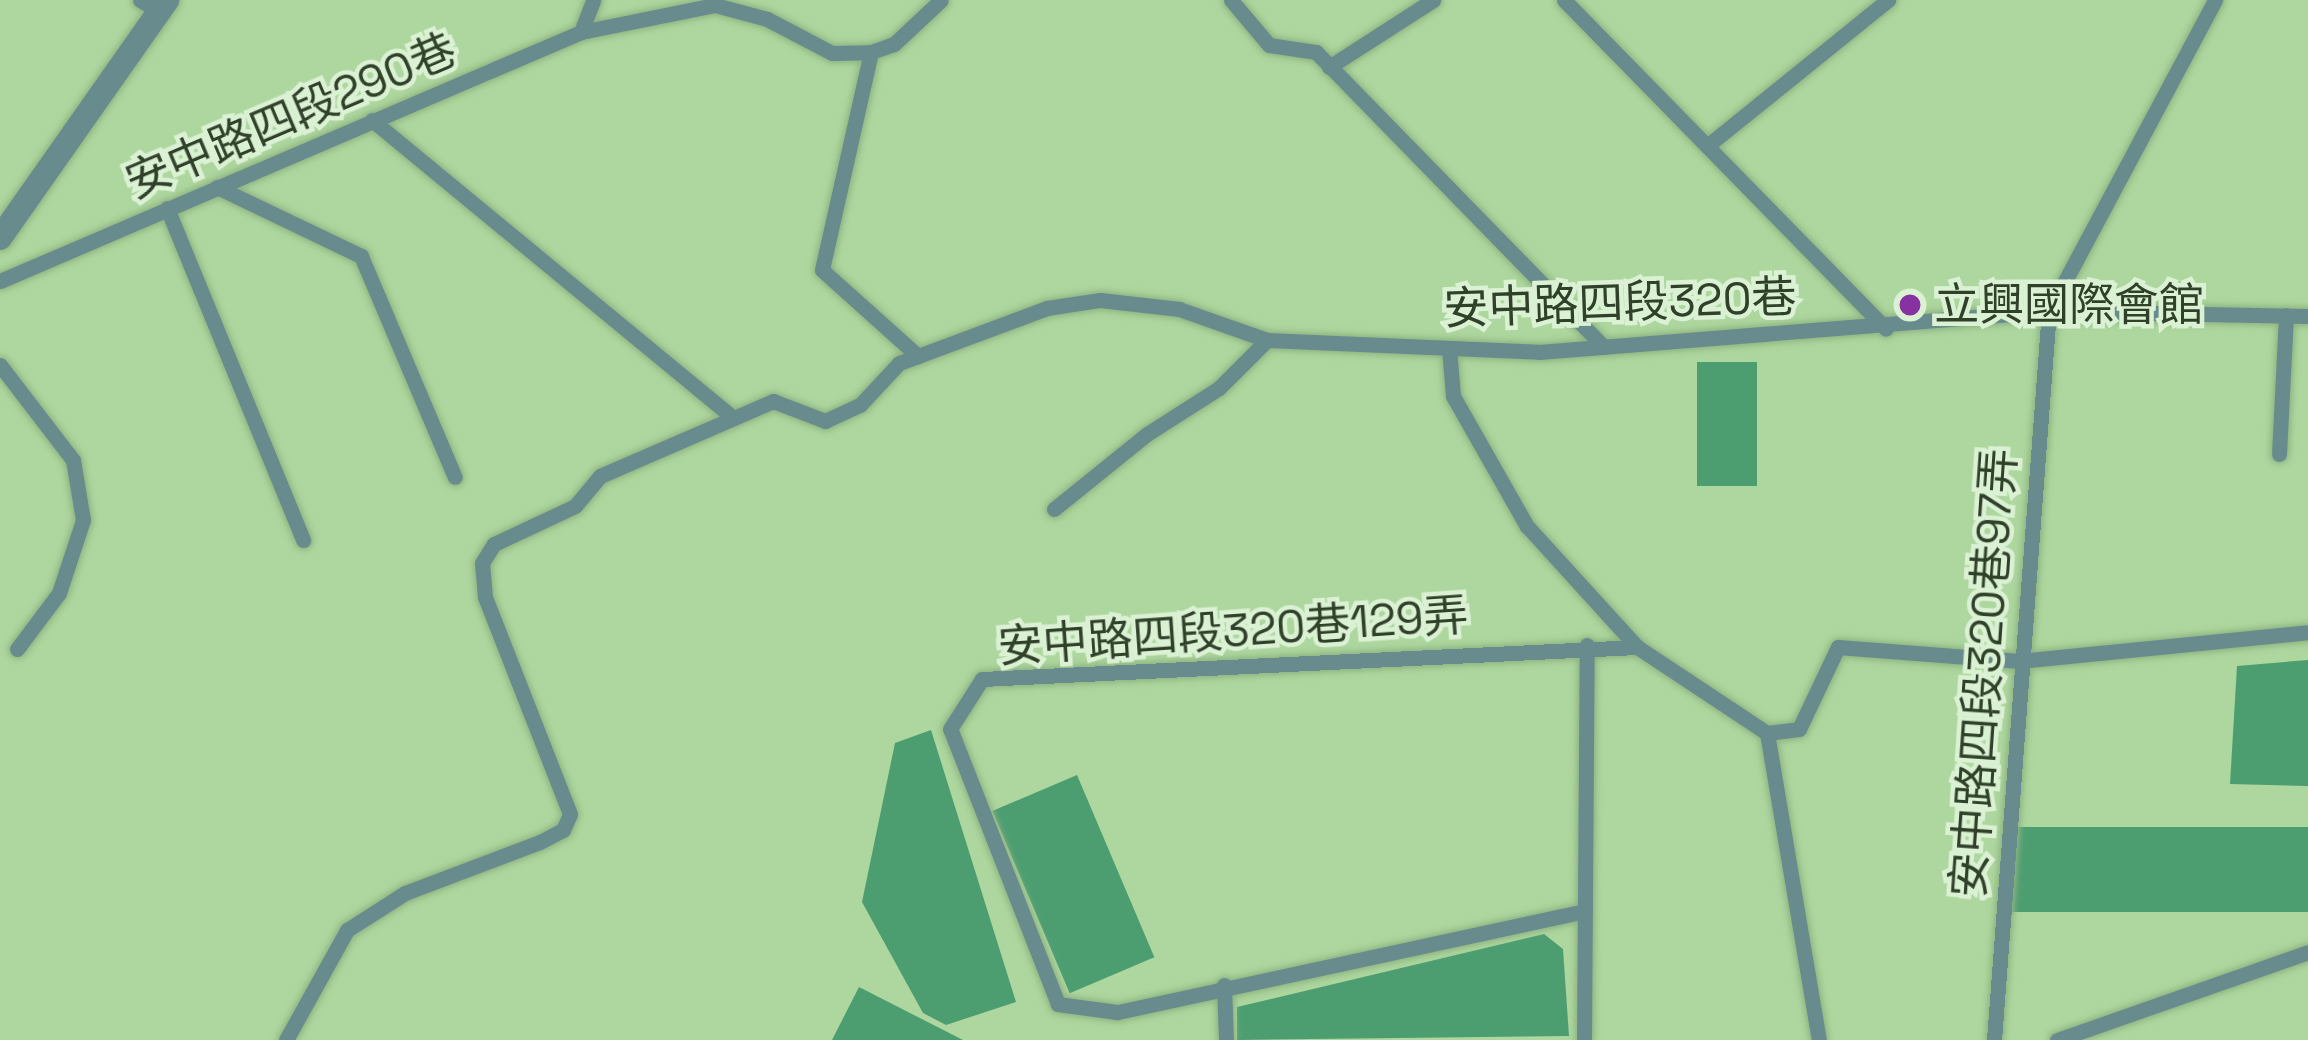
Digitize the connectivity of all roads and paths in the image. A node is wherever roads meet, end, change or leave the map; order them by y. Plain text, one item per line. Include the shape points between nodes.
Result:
1 (593, 0) edge
2 (940, 0) edge
3 (1231, 0) edge
4 (1433, 0) edge
5 (1564, 0) edge
6 (1888, 0) edge
7 (2215, 0) edge
8 (157, 4) edge
9 (581, 32) junction
10 (871, 52) junction
11 (1330, 67) junction
12 (372, 120) junction
13 (1707, 146) junction
14 (217, 187) junction
15 (167, 208) junction
16 (0, 238) edge
17 (0, 281) edge
18 (2049, 311) junction
19 (2286, 315) junction
20 (2308, 316) edge
21 (1886, 329) junction
22 (1267, 340) junction
23 (1604, 347) junction
24 (1449, 348) junction
25 (918, 356) junction
26 (0, 365) edge
27 (733, 418) junction
28 (2279, 454) dead end
29 (455, 477) dead end
30 (1054, 509) dead end
31 (303, 540) dead end
32 (2308, 632) edge
33 (1587, 645) junction
34 (1637, 647) junction
35 (17, 649) dead end
36 (2019, 661) junction
37 (1767, 733) junction
38 (1585, 911) junction
39 (2308, 952) edge
40 (1224, 985) junction
41 (286, 1040) edge
42 (1226, 1040) edge
43 (1584, 1040) edge
44 (1819, 1040) edge
45 (1994, 1040) edge
46 (2057, 1040) edge

1 - 9 lane
2 - 10 lane via 894,44
3 - 11 lane via 1269,45 1316,52
4 - 11 lane
5 - 13 lane
6 - 13 lane
7 - 18 lane
8 - 16 street
9 - 10 lane, 安中路四段290巷 via 715,5 767,19 832,53
9 - 12 lane, 安中路四段290巷
10 - 25 lane via 822,270
11 - 23 lane
12 - 14 lane, 安中路四段290巷
12 - 27 lane
13 - 21 lane
14 - 15 lane, 安中路四段290巷
14 - 29 lane via 361,256
15 - 17 lane, 安中路四段290巷
15 - 31 lane
18 - 19 lane, 安中路四段320巷
18 - 21 lane, 安中路四段320巷
18 - 36 lane, 安中路四段320巷97弄
19 - 20 lane, 安中路四段320巷
19 - 28 lane
21 - 23 lane, 安中路四段320巷
22 - 24 lane, 安中路四段320巷
22 - 25 lane, 安中路四段320巷 via 1179,309 1100,300 1047,308
22 - 30 lane via 1219,388
23 - 24 lane, 安中路四段320巷
24 - 34 lane via 1453,396 1528,526
25 - 27 lane, 安中路四段320巷 via 899,363 860,405 825,421 773,400
26 - 35 lane via 73,460 83,520 59,593
27 - 41 lane via 600,476 575,506 494,544 482,563 485,597 570,814 562,830 540,842 406,893 347,930
32 - 36 lane
33 - 34 lane, 安中路四段320巷129弄
33 - 38 lane
33 - 40 lane, 安中路四段320巷129弄 via 982,679 950,729 1058,1004 1117,1012
34 - 37 lane
36 - 37 lane via 1838,647 1799,729
36 - 45 lane, 安中路四段320巷97弄
37 - 44 lane
38 - 40 lane, 安中路四段320巷129弄
38 - 43 lane
39 - 46 lane
40 - 42 lane

